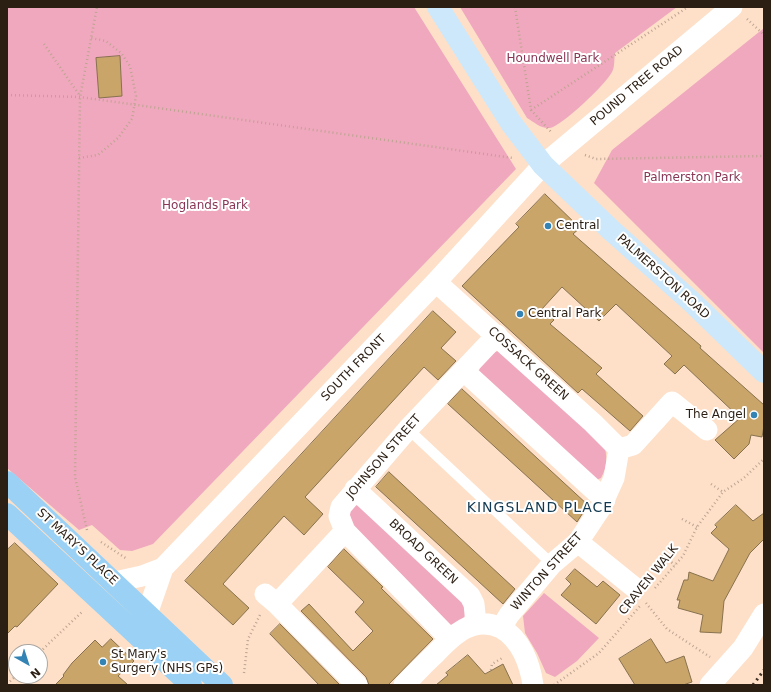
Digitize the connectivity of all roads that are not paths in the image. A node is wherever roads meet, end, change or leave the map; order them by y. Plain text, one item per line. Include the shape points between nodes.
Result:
1 (438, 7) edge
2 (738, 12) edge
3 (543, 165) junction
4 (436, 282) junction
5 (497, 335) junction
6 (464, 371) junction
7 (764, 372) edge
8 (408, 429) junction
9 (707, 430) dead end
10 (619, 449) junction
11 (7, 482) edge
12 (355, 489) junction
13 (605, 500) junction
14 (7, 514) edge
15 (345, 531) junction
16 (578, 542) junction
17 (552, 564) junction
18 (163, 568) junction
19 (115, 582) junction
20 (645, 592) road end
21 (147, 614) junction
22 (764, 614) edge
23 (476, 624) junction
24 (501, 628) junction
25 (450, 639) junction
26 (191, 685) edge
27 (222, 685) edge
28 (357, 685) edge
29 (404, 685) edge
30 (533, 685) edge
31 (710, 685) edge

1 - 3 street, PALMERSTON ROAD via 511,123
2 - 3 street, POUND TREE ROAD
3 - 4 street, SOUTH FRONT
3 - 7 street, PALMERSTON ROAD
4 - 5 street, COSSACK GREEN
4 - 18 street, SOUTH FRONT
5 - 6 street, JOHNSON STREET
5 - 10 street, COSSACK GREEN
6 - 8 street, JOHNSON STREET
6 - 13 street
8 - 12 street, JOHNSON STREET
8 - 17 lane
9 - 10 street via 672,402 633,445
10 - 13 street, WINTON STREET via 614,478
11 - 19 main road, ST MARY'S PLACE
12 - 15 street, JOHNSON STREET via 341,506 339,516
12 - 23 street, BROAD GREEN via 470,596 474,604
13 - 16 street, WINTON STREET
14 - 26 main road, ST MARY'S PLACE
15 - 25 street
15 - 28 street via 271,599
16 - 17 street, WINTON STREET
16 - 20 street
17 - 24 street, WINTON STREET
18 - 19 street, SOUTH FRONT
18 - 21 street, SOUTH FRONT
19 - 21 main road, ST MARY'S PLACE
21 - 27 main road, ST MARY'S PLACE
22 - 31 street via 749,640
23 - 24 street via 491,624
23 - 25 street via 463,629
24 - 30 street via 518,644 526,660
25 - 29 street

